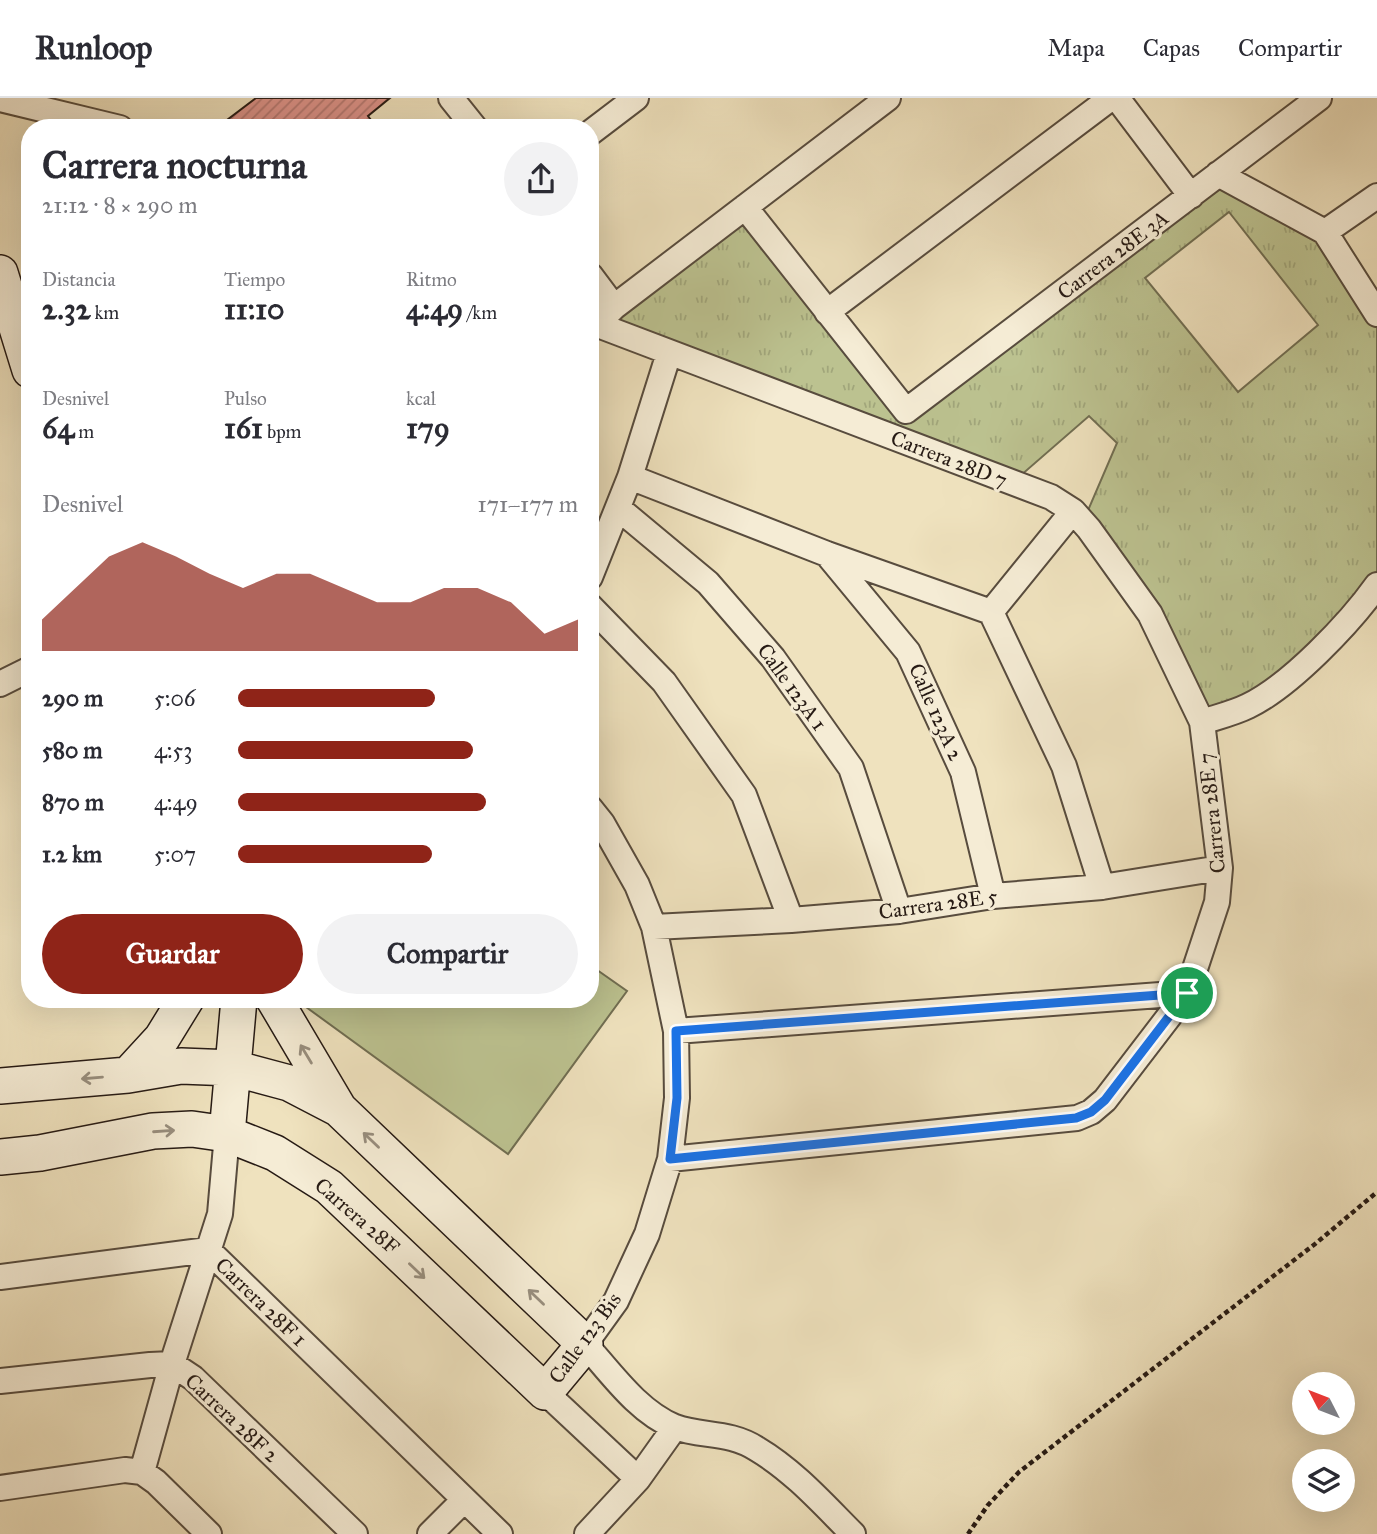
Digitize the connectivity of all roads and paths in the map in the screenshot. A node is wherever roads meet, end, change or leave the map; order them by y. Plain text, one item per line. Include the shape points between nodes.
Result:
1 (451, 98) edge
2 (636, 98) edge
3 (888, 98) edge
4 (1111, 98) edge
5 (1117, 98) edge
6 (1320, 98) edge
7 (0, 99) edge
8 (606, 107) edge
9 (83, 119) edge
10 (468, 119) edge
11 (1218, 174) junction
12 (1191, 196) junction
13 (1377, 196) edge
14 (745, 207) junction
15 (1325, 232) junction
16 (0, 273) edge
17 (599, 287) edge
18 (614, 307) junction
19 (827, 312) junction
20 (1377, 314) edge
21 (599, 319) edge
22 (599, 326) edge
23 (21, 341) edge
24 (669, 354) junction
25 (905, 411) junction
26 (899, 440) junction
27 (630, 477) junction
28 (618, 508) junction
29 (1073, 512) junction
30 (827, 554) junction
31 (599, 555) edge
32 (1377, 585) edge
33 (991, 612) junction
34 (599, 615) edge
35 (21, 672) edge
36 (1, 680) edge
37 (1202, 722) junction
38 (599, 818) edge
39 (1220, 868) junction
40 (1102, 887) junction
41 (993, 896) junction
42 (899, 911) junction
43 (791, 920) junction
44 (654, 927) junction
45 (1187, 993) junction
46 (180, 1008) edge
47 (238, 1008) edge
48 (279, 1008) edge
49 (676, 1031) junction
50 (233, 1068) junction
51 (128, 1075) junction
52 (0, 1086) edge
53 (339, 1109) junction
54 (227, 1134) junction
55 (0, 1157) edge
56 (670, 1159) junction
57 (1377, 1192) edge
58 (208, 1250) junction
59 (0, 1278) edge
60 (585, 1344) junction
61 (172, 1364) junction
62 (0, 1381) edge
63 (545, 1392) junction
64 (676, 1427) junction
65 (142, 1472) junction
66 (638, 1479) junction
67 (0, 1488) edge
68 (463, 1501) junction
69 (209, 1534) edge
70 (355, 1534) edge
71 (430, 1534) edge
72 (500, 1534) edge
73 (587, 1534) edge
74 (853, 1534) edge
75 (968, 1534) edge

1 - 10 street
2 - 8 street
3 - 14 street
4 - 19 street
5 - 12 street
6 - 11 street, Carrera 28E 3A
7 - 9 street
11 - 12 street, Carrera 28E 3A
11 - 15 street
12 - 25 street, Carrera 28E 3A
13 - 15 street
14 - 18 street
14 - 19 street
15 - 20 street
16 - 23 street
17 - 18 street
18 - 21 street
19 - 25 street
22 - 24 street, Carrera 28D 7
24 - 26 street, Carrera 28D 7
24 - 27 street
25 - 26 street
26 - 29 street, Carrera 28D 7 via 1051,497
27 - 28 street
27 - 30 street
28 - 31 street
28 - 42 street, Calle 123A 1 via 708,583 774,658 851,768
29 - 33 street
29 - 37 street, Carrera 28D 7 via 1150,614
30 - 33 street
30 - 41 street, Calle 123A 2 via 908,652 963,772
32 - 37 street via 1298,671 1249,706
33 - 40 street via 1064,766
34 - 43 street via 664,682 744,795
35 - 36 street
37 - 39 street, Carrera 28E 7
38 - 44 street, Calle 123 Bis via 637,885
39 - 40 street, Carrera 28E 5
39 - 45 street, Carrera 28E 7 via 1217,902
40 - 41 street, Carrera 28E 5
41 - 42 street, Carrera 28E 5
42 - 43 street, Carrera 28E 5
43 - 44 street, Carrera 28E 5
44 - 49 street, Calle 123 Bis
45 - 49 street
45 - 56 street, Carrera 28E 7 via 1105,1100 1076,1118
46 - 51 street via 162,1038
47 - 50 street
53 -> 48 street
49 - 56 street, Calle 123 Bis via 677,1098
50 - 51 street via 181,1066
50 - 53 street via 289,1083
50 - 54 street
51 -> 52 street
60 -> 53 street
55 -> 54 street, Carrera 28F via 153,1131 191,1129
54 - 58 street via 220,1214
54 -> 63 street, Carrera 28F via 275,1153 330,1187
56 - 60 street, Calle 123 Bis via 648,1234 616,1301
57 - 75 path via 1019,1472
58 - 59 street, Carrera 28F 1
58 - 61 street
58 - 68 street, Carrera 28F 1
60 - 63 street, Calle 123 Bis
60 - 64 street via 631,1396
61 - 62 street, Carrera 28F 2
61 - 65 street
61 - 70 street, Carrera 28F 2 via 193,1378
63 - 66 street, Carrera 28F
64 - 66 street
64 - 74 street via 738,1439 757,1448
65 - 67 street via 125,1470
65 - 69 street
66 - 73 street
68 - 71 street
68 - 72 street, Carrera 28F 1

